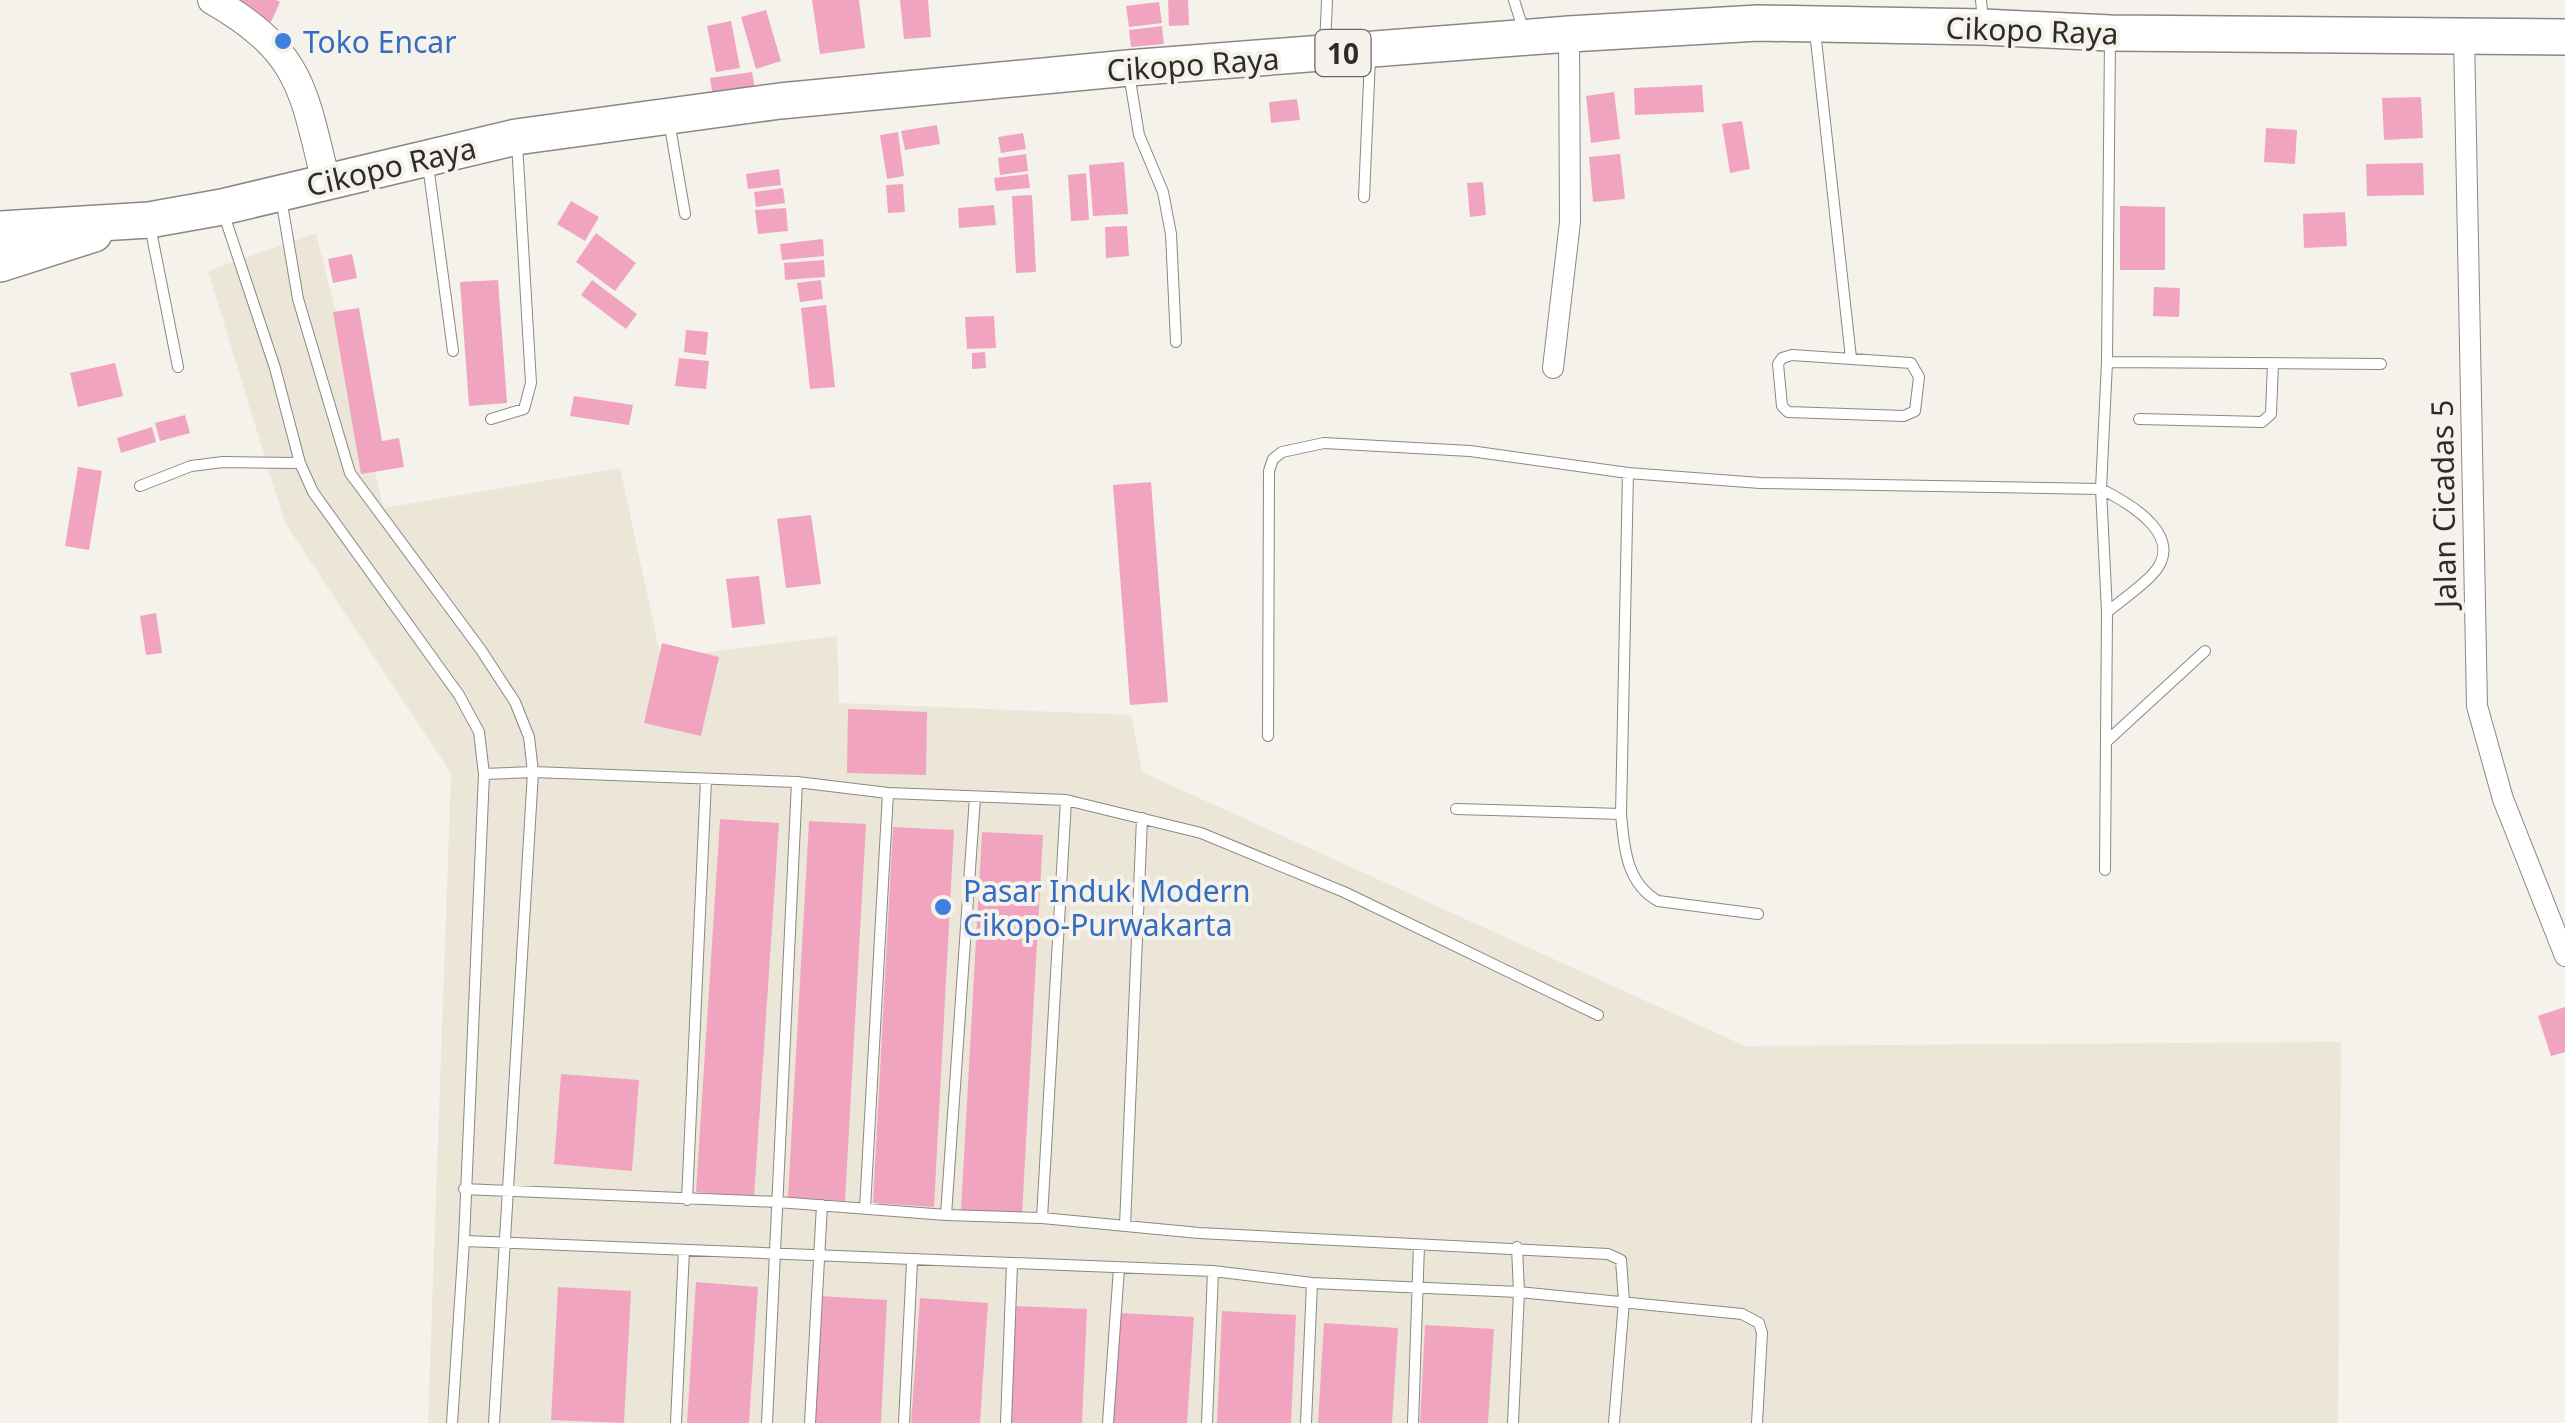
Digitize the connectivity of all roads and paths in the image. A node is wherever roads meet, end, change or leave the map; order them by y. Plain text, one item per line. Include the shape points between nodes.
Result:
1 (212, 0) edge
2 (1327, 0) edge
3 (1514, 0) edge
4 (1982, 14) edge
5 (1814, 24) junction
6 (1569, 34) junction
7 (2110, 34) junction
8 (2464, 36) junction
9 (2565, 37) edge
10 (1526, 38) junction
11 (1370, 52) junction
12 (1325, 54) junction
13 (1128, 68) junction
14 (668, 115) junction
15 (516, 137) junction
16 (427, 158) junction
17 (326, 182) junction
18 (280, 192) junction
19 (1364, 197) dead end
20 (222, 207) junction
21 (684, 214) dead end
22 (141, 221) junction
23 (0, 229) edge
24 (0, 264) edge
25 (1176, 342) dead end
26 (453, 351) dead end
27 (1851, 358) junction
28 (2107, 362) junction
29 (2273, 363) junction
30 (2381, 364) dead end
31 (178, 367) dead end
32 (1553, 368) dead end
33 (491, 419) dead end
34 (2139, 419) dead end
35 (300, 463) junction
36 (1628, 474) junction
37 (140, 486) dead end
38 (2100, 489) junction
39 (2107, 612) junction
40 (2205, 651) dead end
41 (1268, 736) dead end
42 (2106, 742) junction
43 (533, 772) junction
44 (484, 774) junction
45 (706, 780) junction
46 (797, 782) junction
47 (888, 793) junction
48 (975, 797) junction
49 (1066, 800) junction
50 (1456, 810) dead end
51 (1621, 814) junction
52 (1142, 818) junction
53 (2105, 870) dead end
54 (1758, 914) dead end
55 (2565, 956) edge
56 (1598, 1014) dead end
57 (464, 1189) junction
58 (506, 1190) junction
59 (687, 1200) junction
60 (778, 1202) junction
61 (822, 1204) junction
62 (866, 1208) junction
63 (946, 1215) junction
64 (1042, 1218) junction
65 (1126, 1226) junction
66 (464, 1241) junction
67 (506, 1242) junction
68 (1419, 1246) junction
69 (1518, 1247) junction
70 (684, 1250) junction
71 (774, 1254) junction
72 (818, 1256) junction
73 (912, 1262) junction
74 (1012, 1264) junction
75 (1120, 1268) junction
76 (1213, 1271) junction
77 (1312, 1283) junction
78 (1419, 1289) junction
79 (1519, 1292) junction
80 (1624, 1301) junction
81 (452, 1423) edge
82 (494, 1423) edge
83 (676, 1423) edge
84 (767, 1423) edge
85 (810, 1423) edge
86 (904, 1423) edge
87 (1006, 1423) edge
88 (1108, 1423) edge
89 (1208, 1423) edge
90 (1306, 1423) edge
91 (1413, 1423) edge
92 (1513, 1423) edge
93 (1614, 1423) edge
94 (1757, 1423) edge

1 - 17 street via 247,22 288,62 301,84
2 - 12 lane
3 - 10 lane
4 - 5 highway, Cikopo Raya / 10
4 - 7 highway, Cikopo Raya / 10
5 - 6 highway, Cikopo Raya / 10
5 - 27 lane
6 - 10 highway, Cikopo Raya / 10
6 - 32 street via 1570,222
7 - 8 highway, Cikopo Raya / 10
7 - 28 lane
8 - 9 highway, Cikopo Raya / 10
8 - 55 street, Jalan Cicadas 5 via 2477,706 2503,799
10 - 11 highway, Cikopo Raya / 10
11 - 12 highway, Cikopo Raya / 10
11 - 19 lane
12 - 13 highway, Cikopo Raya / 10
13 - 14 highway, Cikopo Raya / 10
13 - 25 lane via 1139,135 1168,220
14 - 15 highway, Cikopo Raya / 10
14 - 21 lane
15 - 16 highway, Cikopo Raya / 10
15 - 33 lane via 532,383 524,409
16 - 17 highway, Cikopo Raya / 10
16 - 26 lane
17 - 18 highway, Cikopo Raya / 10
18 - 20 highway, Cikopo Raya / 10
18 - 43 lane via 298,299 350,472 514,702 529,738
20 - 22 highway, Cikopo Raya / 10
20 - 35 lane
22 - 23 highway, 10
22 - 24 highway, 10
22 - 31 lane
27 - 27 lane via 1782,358 1783,409 1914,412 1914,366
28 - 29 lane
28 - 38 lane
29 - 30 lane
29 - 34 lane via 2271,414 2262,422
35 - 37 lane via 191,466
35 - 44 lane via 338,532 459,695 479,732
36 - 38 lane
36 - 41 lane via 1470,451 1324,443 1282,452 1269,471
36 - 51 lane
38 - 39 lane
38 - 39 lane via 2139,511 2160,534 2164,550 2152,576
39 - 42 lane
40 - 42 lane
42 - 53 lane
43 - 44 lane
43 - 45 lane
43 - 58 lane
44 - 57 lane
45 - 46 lane
45 - 59 lane
46 - 47 lane
46 - 60 lane
47 - 48 lane
47 - 62 lane
48 - 49 lane
48 - 63 lane
49 - 52 lane
49 - 64 lane
50 - 51 lane
51 - 54 lane via 1629,867 1646,894
52 - 56 lane via 1201,833 1344,892
52 - 65 lane
57 - 58 lane
57 - 66 lane
58 - 59 lane
58 - 67 lane
59 - 60 lane
60 - 61 lane
60 - 71 lane
61 - 62 lane
61 - 72 lane
62 - 63 lane
63 - 64 lane
64 - 65 lane
65 - 68 lane
66 - 67 lane
66 - 81 lane
67 - 70 lane
67 - 82 lane
68 - 69 lane
68 - 78 lane
69 - 79 lane
69 - 80 lane via 1617,1256
70 - 71 lane
70 - 83 lane
71 - 72 lane
71 - 84 lane
72 - 73 lane
72 - 85 lane
73 - 74 lane
73 - 86 lane
74 - 75 lane
74 - 87 lane
75 - 76 lane
75 - 88 lane
76 - 77 lane
76 - 89 lane
77 - 78 lane
77 - 90 lane
78 - 79 lane
78 - 91 lane
79 - 80 lane
79 - 92 lane
80 - 93 lane
80 - 94 lane via 1742,1314 1758,1323

